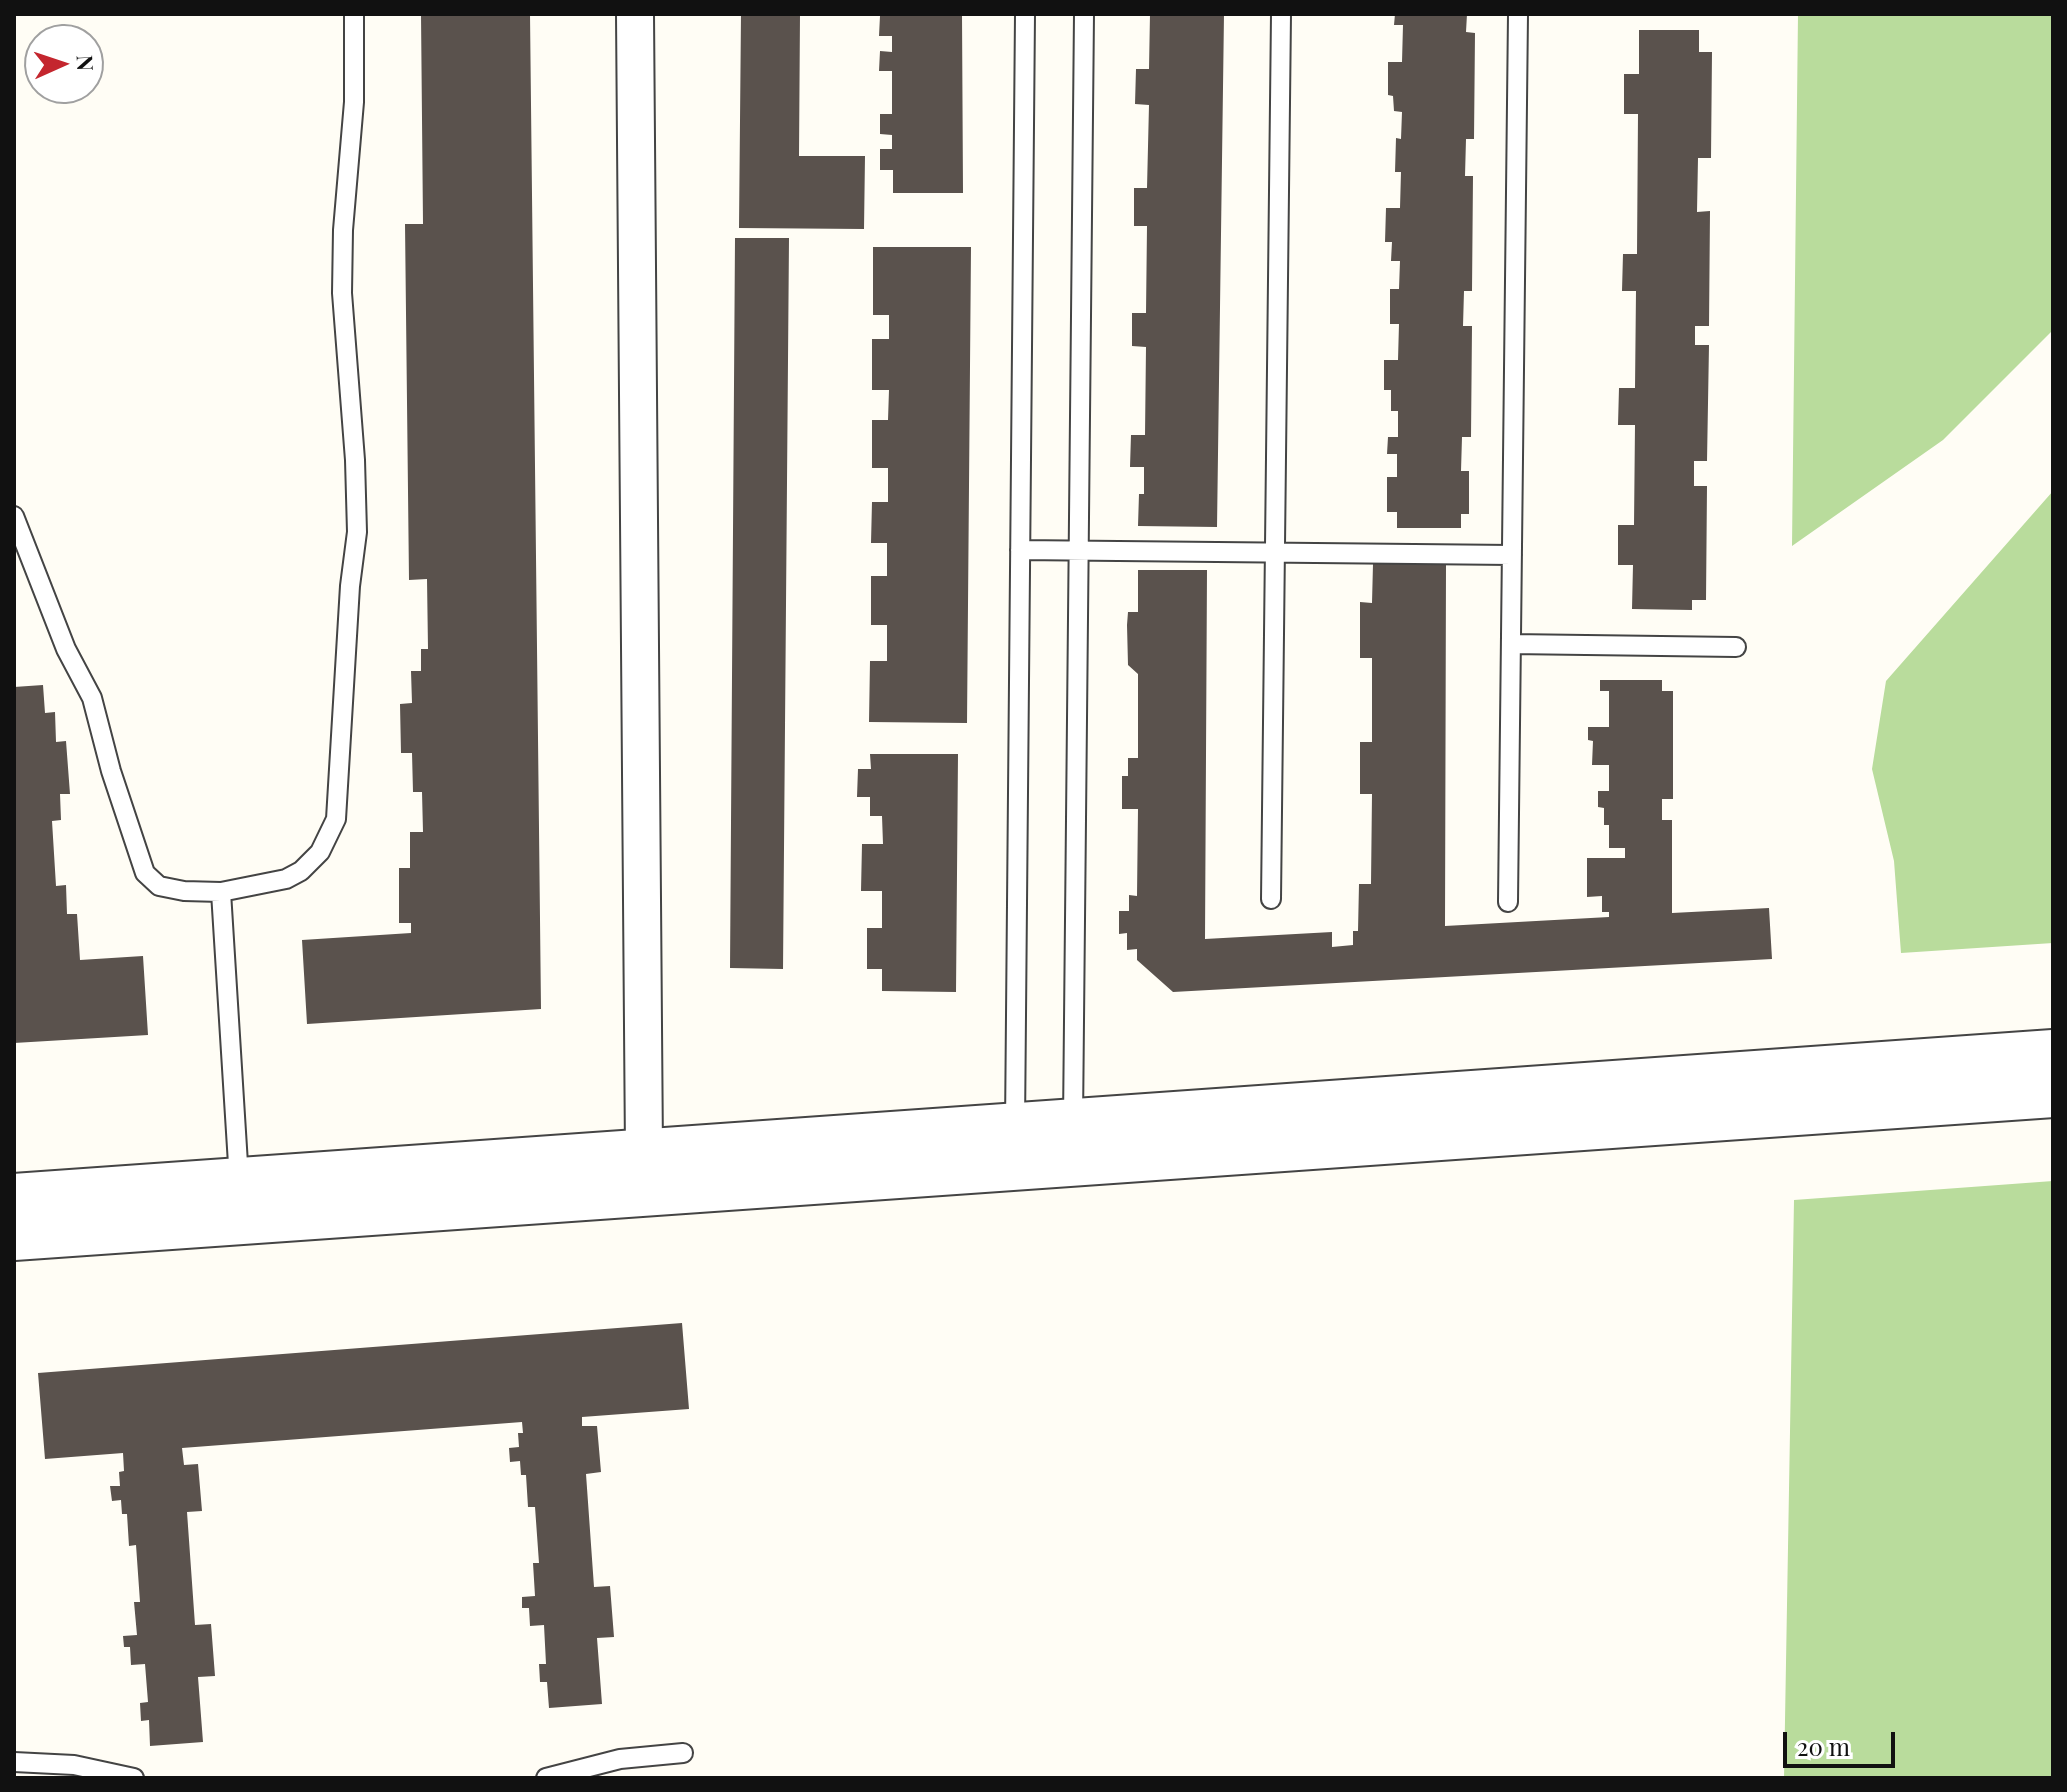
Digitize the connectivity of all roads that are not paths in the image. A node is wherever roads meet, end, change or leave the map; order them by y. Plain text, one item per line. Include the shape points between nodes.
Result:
1 (354, 14) edge
2 (635, 14) edge
3 (1025, 14) edge
4 (1084, 14) edge
5 (1281, 14) edge
6 (1518, 14) edge
7 (14, 516) edge
8 (1020, 550) junction
9 (1078, 550) junction
10 (1275, 553) junction
11 (1512, 555) junction
12 (1511, 644) junction
13 (1736, 647) dead end
14 (221, 892) junction
15 (1271, 899) dead end
16 (1508, 902) dead end
17 (2053, 1052) edge
18 (2053, 1095) edge
19 (1073, 1121) junction
20 (1015, 1126) junction
21 (644, 1152) junction
22 (239, 1180) junction
23 (14, 1196) edge
24 (14, 1238) edge
25 (683, 1753) dead end
26 (14, 1762) edge
27 (134, 1778) edge
28 (546, 1778) edge

1 - 14 lane via 342,293 357,532 336,819 320,852 301,871
2 - 21 street
3 - 8 lane
4 - 9 lane
5 - 10 lane
6 - 11 lane
7 - 14 lane via 66,649 92,698 145,873 159,886
8 - 9 lane
8 - 20 lane
9 - 10 lane
9 - 19 lane
10 - 11 lane
10 - 15 lane
11 - 12 lane
12 - 13 lane
12 - 16 lane
14 - 22 lane
17 - 19 street
18 - 24 street
19 - 20 street
20 - 21 street
21 - 22 street
22 - 23 street
25 - 28 lane via 620,1759
26 - 27 lane via 74,1765

